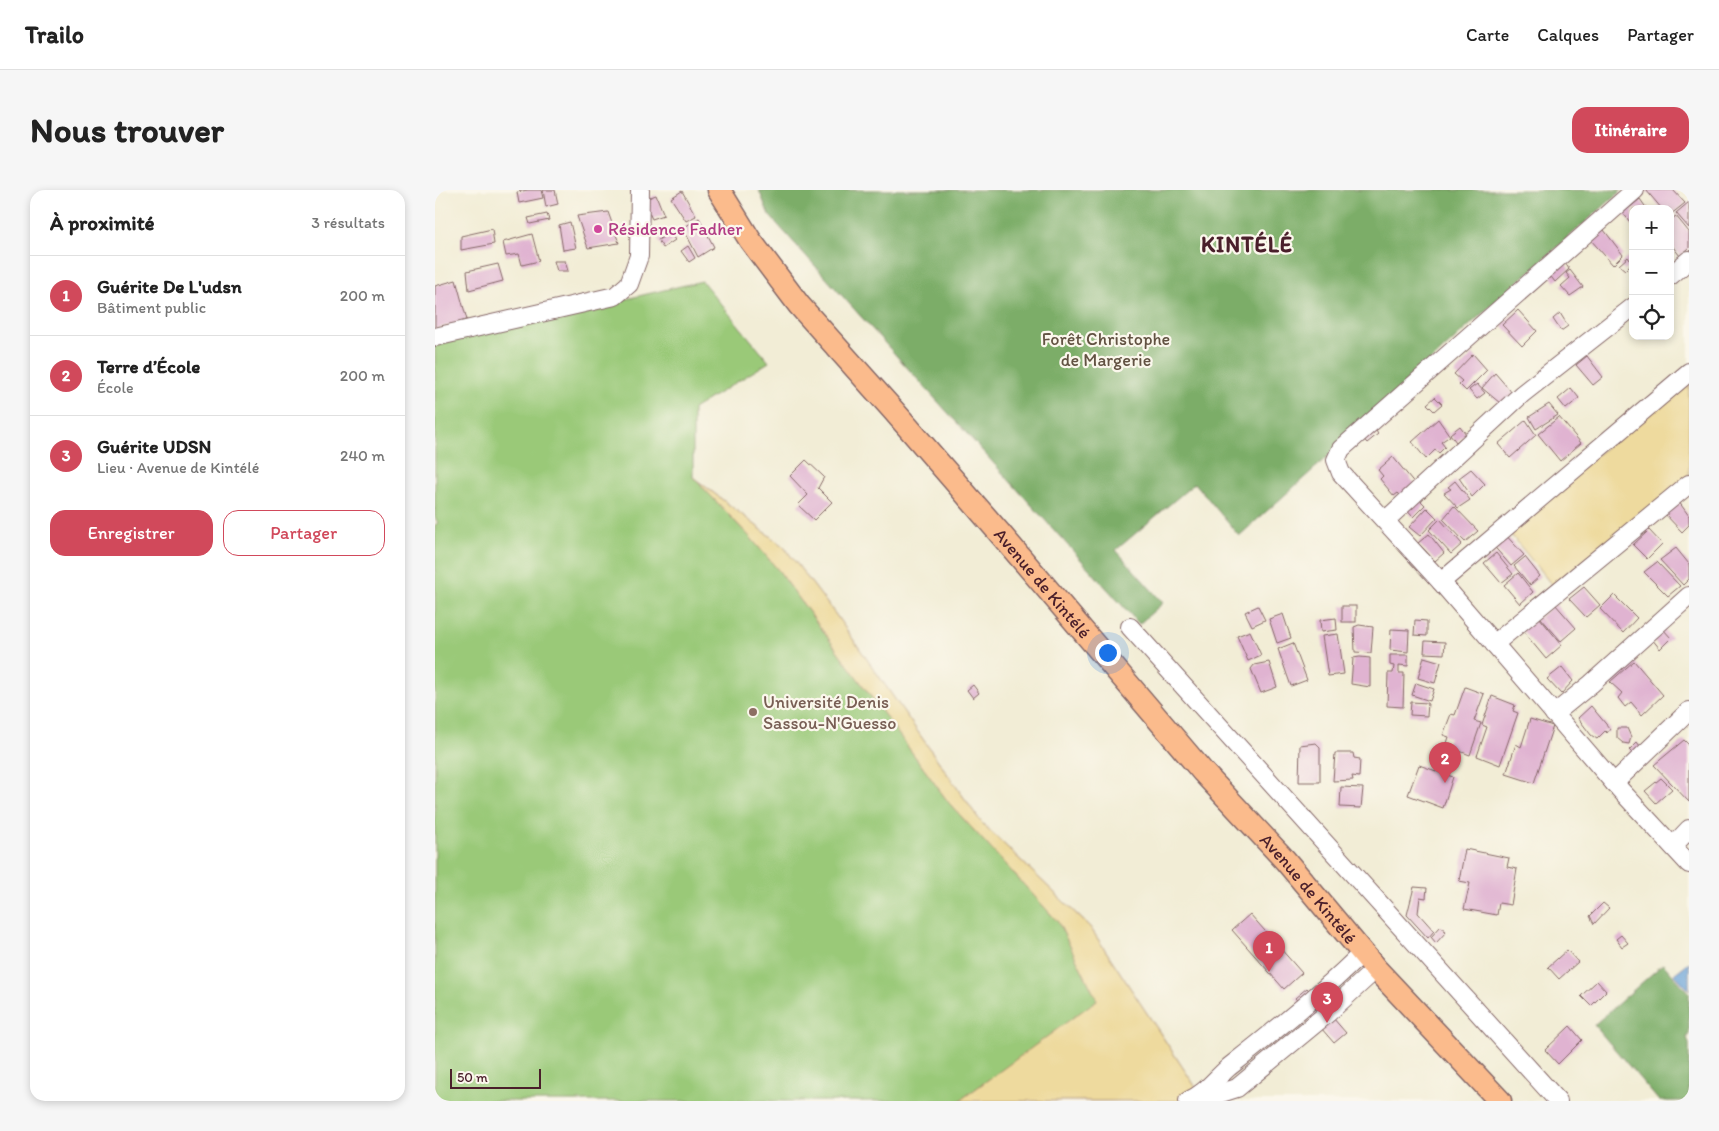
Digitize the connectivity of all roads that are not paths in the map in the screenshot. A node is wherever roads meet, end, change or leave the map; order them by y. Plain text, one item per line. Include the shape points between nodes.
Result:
1 (640, 190) edge
2 (719, 190) edge
3 (1635, 190) edge
4 (1689, 260) edge
5 (1674, 273) edge
6 (1629, 311) edge
7 (435, 337) edge
8 (1689, 372) edge
9 (1689, 484) edge
10 (1386, 520) junction
11 (1441, 582) junction
12 (1689, 596) edge
13 (1129, 627) dead end
14 (1494, 644) junction
15 (1689, 711) edge
16 (1554, 714) junction
17 (1614, 783) junction
18 (1689, 829) edge
19 (1673, 846) junction
20 (1689, 864) edge
21 (1365, 965) junction
22 (1195, 1098) edge
23 (1500, 1101) edge
24 (1558, 1101) edge

1 - 7 street via 639,256 629,284 615,296
2 - 21 main road, Avenue de Kintélé via 750,240 799,305 1003,536 1203,772 1285,860
3 - 10 street via 1341,449 1336,460 1341,473
4 - 5 street
6 - 10 street via 1522,394
8 - 11 street
9 - 14 street
10 - 11 street
11 - 14 street
12 - 16 street
13 - 24 street
14 - 16 street
15 - 17 street
16 - 17 street
17 - 19 street
18 - 19 street
19 - 20 street
21 - 22 street via 1298,1011
21 - 23 main road, Avenue de Kintélé

